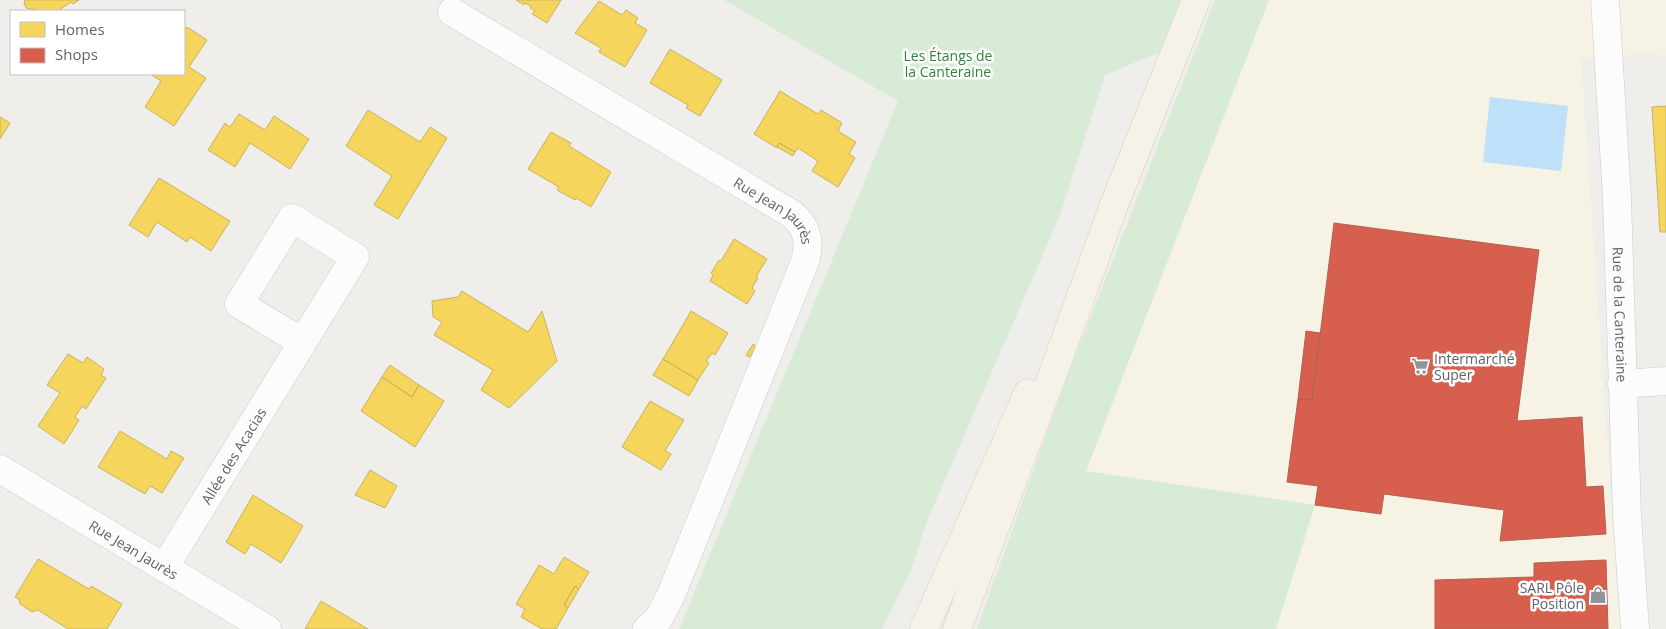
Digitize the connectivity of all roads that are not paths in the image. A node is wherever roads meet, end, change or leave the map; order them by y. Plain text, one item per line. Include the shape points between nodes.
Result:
1 (1196, 0) edge
2 (1605, 0) edge
3 (452, 12) dead end
4 (1114, 205) junction
5 (302, 342) junction
6 (1666, 381) edge
7 (1622, 384) junction
8 (0, 469) edge
9 (164, 568) junction
10 (267, 629) edge
11 (647, 629) edge
12 (924, 629) edge
13 (957, 629) edge
14 (1635, 629) edge

1 - 4 main road
2 - 7 street, Rue de la Canteraine via 1617,199
3 - 11 street, Rue Jean Jaurès via 792,214 807,234 809,247 804,264 675,586 659,618
4 - 12 main road
4 - 13 main road
5 - 5 street, Allée des Acacias via 239,304 292,218 355,257
5 - 9 street, Allée des Acacias
6 - 7 street
7 - 14 street, Rue de la Canteraine
8 - 9 street, Rue Jean Jaurès
9 - 10 street, Rue Jean Jaurès

